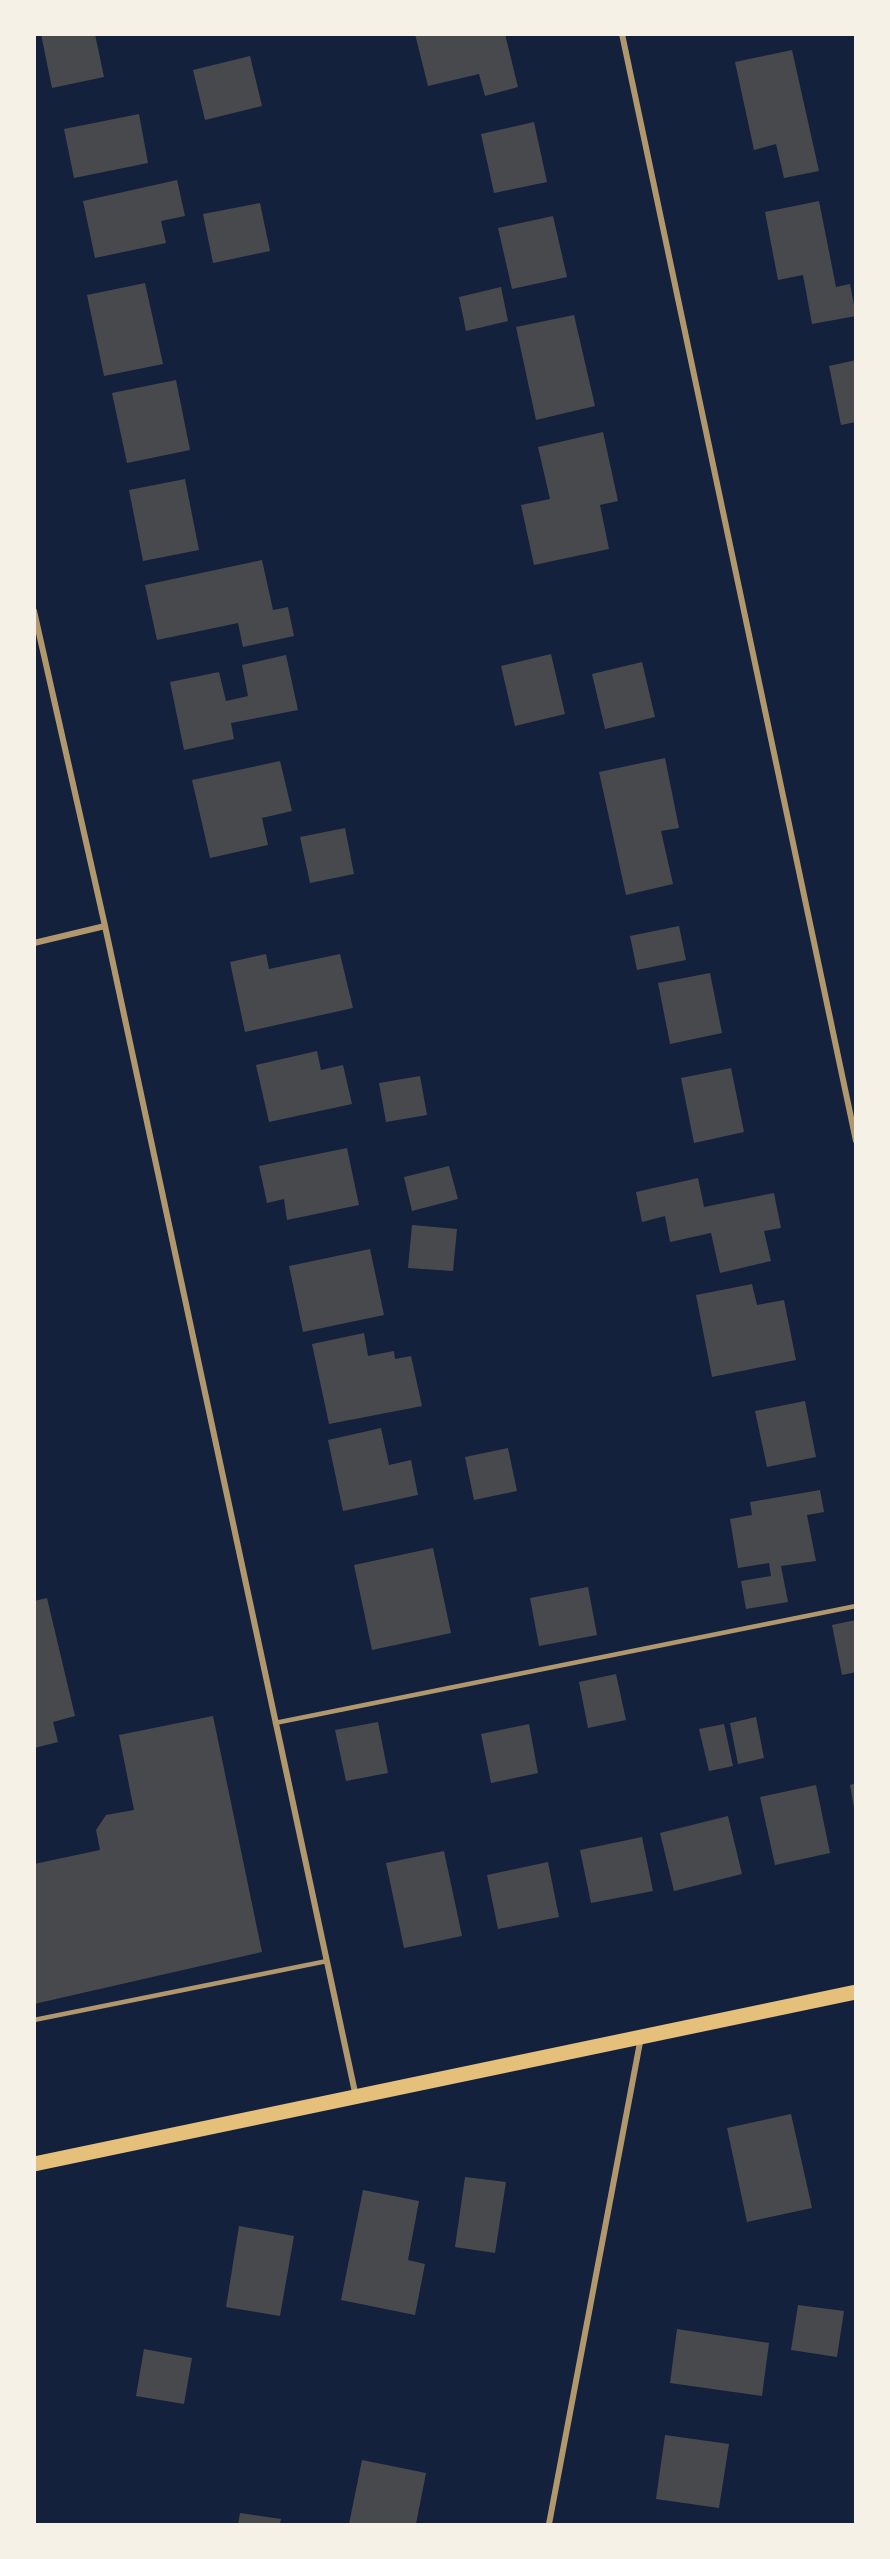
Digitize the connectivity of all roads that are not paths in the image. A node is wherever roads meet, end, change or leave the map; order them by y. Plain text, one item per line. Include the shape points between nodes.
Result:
1 (622, 34) edge
2 (34, 611) edge
3 (105, 926) junction
4 (34, 943) edge
5 (855, 1141) edge
6 (855, 1606) edge
7 (275, 1723) junction
8 (327, 1961) junction
9 (855, 1992) edge
10 (34, 2020) edge
11 (641, 2037) junction
12 (356, 2097) junction
13 (34, 2164) edge
14 (549, 2524) edge

1 - 5 street
2 - 3 street
3 - 4 street
3 - 7 street
6 - 7 lane
7 - 8 street
8 - 10 lane
8 - 12 street
9 - 11 main road
11 - 12 main road
11 - 14 street
12 - 13 main road

